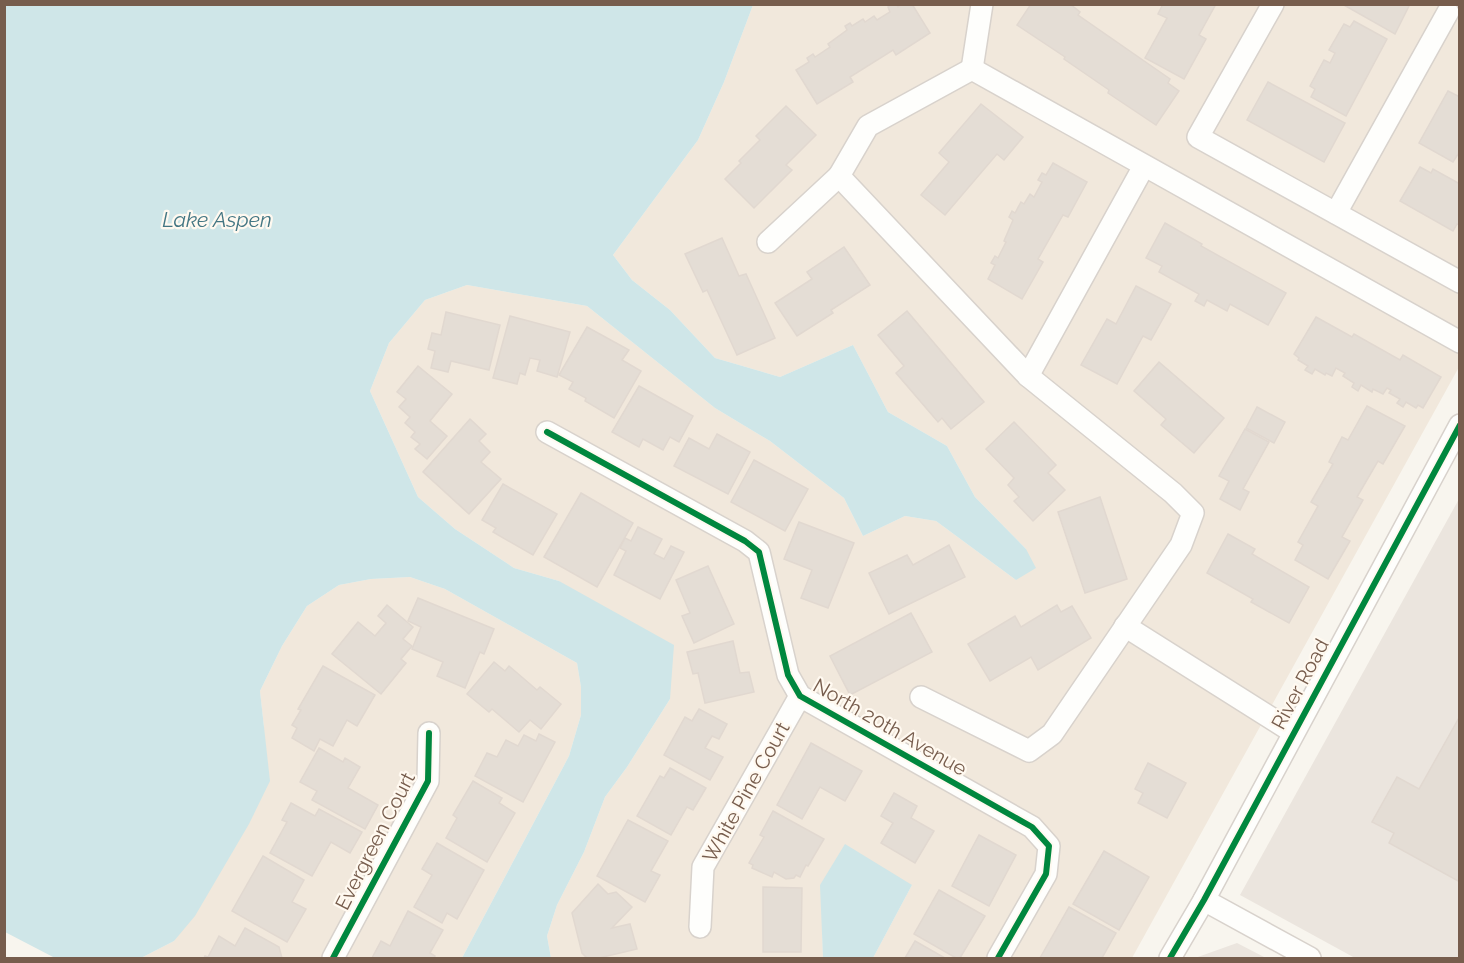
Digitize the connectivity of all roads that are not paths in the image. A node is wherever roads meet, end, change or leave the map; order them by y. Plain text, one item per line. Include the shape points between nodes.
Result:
1 (982, 4) edge
2 (1273, 4) edge
3 (1448, 12) dead end
4 (972, 69) junction
5 (1144, 166) junction
6 (839, 176) junction
7 (1336, 213) junction
8 (768, 242) dead end
9 (1460, 282) edge
10 (1460, 342) edge
11 (1028, 376) junction
12 (1460, 425) edge
13 (547, 432) dead end
14 (1125, 626) junction
15 (800, 696) junction
16 (921, 697) dead end
17 (1293, 732) junction
18 (429, 733) dead end
19 (1204, 900) junction
20 (700, 927) dead end
21 (333, 958) edge
22 (998, 958) edge
23 (1170, 958) edge
24 (1310, 958) edge

1 - 4 street
2 - 7 street via 1198,137
3 - 7 street
4 - 5 street
4 - 6 street via 868,126
5 - 10 street
5 - 11 street
6 - 8 street
6 - 11 street
7 - 9 street
11 - 14 street via 1193,513 1181,545
12 - 17 street, River Road
13 - 15 street, North 20th Avenue via 759,552 788,675
14 - 16 street via 1052,734 1029,751
14 - 17 street
15 - 20 street, White Pine Court via 703,867
15 - 22 street, North 20th Avenue via 1032,827 1049,846 1046,874
17 - 19 street, River Road
18 - 21 street, Evergreen Court via 428,781
19 - 23 street, River Road
19 - 24 street

